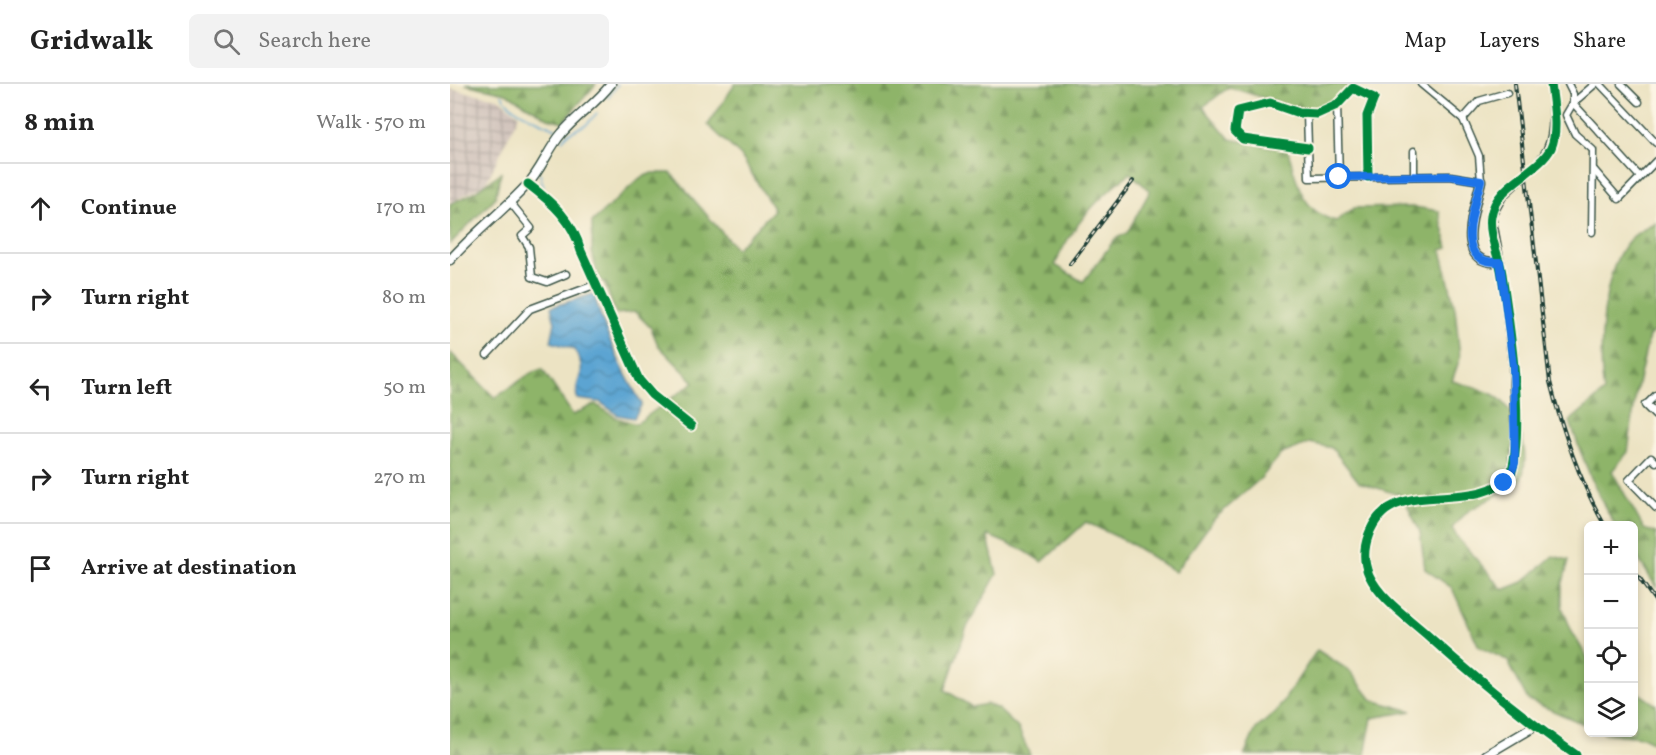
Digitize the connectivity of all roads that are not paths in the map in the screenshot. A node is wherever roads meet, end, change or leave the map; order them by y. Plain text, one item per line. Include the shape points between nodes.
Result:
1 (611, 84) edge
2 (1421, 84) edge
3 (1551, 84) edge
4 (1568, 84) edge
5 (1594, 84) edge
6 (1600, 84) edge
7 (1621, 84) edge
8 (1507, 93) dead end
9 (1640, 102) dead end
10 (1573, 104) junction
11 (1337, 105) junction
12 (1307, 114) junction
13 (1463, 119) junction
14 (1656, 143) edge
15 (1308, 148) junction
16 (1414, 151) dead end
17 (1656, 160) edge
18 (1594, 170) junction
19 (1414, 176) junction
20 (1339, 177) junction
21 (1368, 177) junction
22 (1640, 177) junction
23 (1481, 181) junction
24 (528, 184) junction
25 (510, 202) junction
26 (1592, 232) dead end
27 (450, 260) edge
28 (1500, 262) junction
29 (566, 274) dead end
30 (597, 284) junction
31 (487, 354) dead end
32 (1656, 395) edge
33 (1646, 405) joint
34 (1656, 415) edge
35 (691, 426) dead end
36 (1656, 462) edge
37 (1656, 508) edge
38 (1535, 726) junction
39 (1486, 755) edge
40 (1576, 755) edge

1 - 24 street via 563,130
2 - 13 street
3 - 28 street, bridge via 1554,133 1550,149 1502,196 1491,216
4 - 10 street
5 - 10 street
6 - 14 street
7 - 9 street
8 - 13 street via 1479,101
10 - 18 street via 1566,116 1575,135 1593,150
10 - 22 street
11 - 12 street
11 - 20 street
11 - 21 street via 1353,88 1374,98 1367,116
12 - 15 street
12 - 15 street via 1270,103 1257,105 1238,111 1235,131 1243,139
13 - 23 street via 1479,156
15 - 20 street via 1309,178
16 - 19 street
17 - 22 street
18 - 22 street via 1619,199
18 - 26 street
19 - 21 street
19 - 23 street
20 - 21 street
23 - 28 street via 1471,247 1478,259
24 - 25 street
24 - 30 street via 553,203 576,231
25 - 27 street via 473,233
25 - 29 street via 531,228 522,236 529,247 532,277 547,282
28 - 38 street via 1515,404 1516,445 1511,474 1496,488 1406,501 1388,508 1370,532 1365,561 1377,587 1401,612
30 - 31 street via 530,309
30 - 35 street via 639,380
32 - 33 street
33 - 34 street
36 - 37 street via 1651,457 1629,480
38 - 39 street
38 - 40 street

